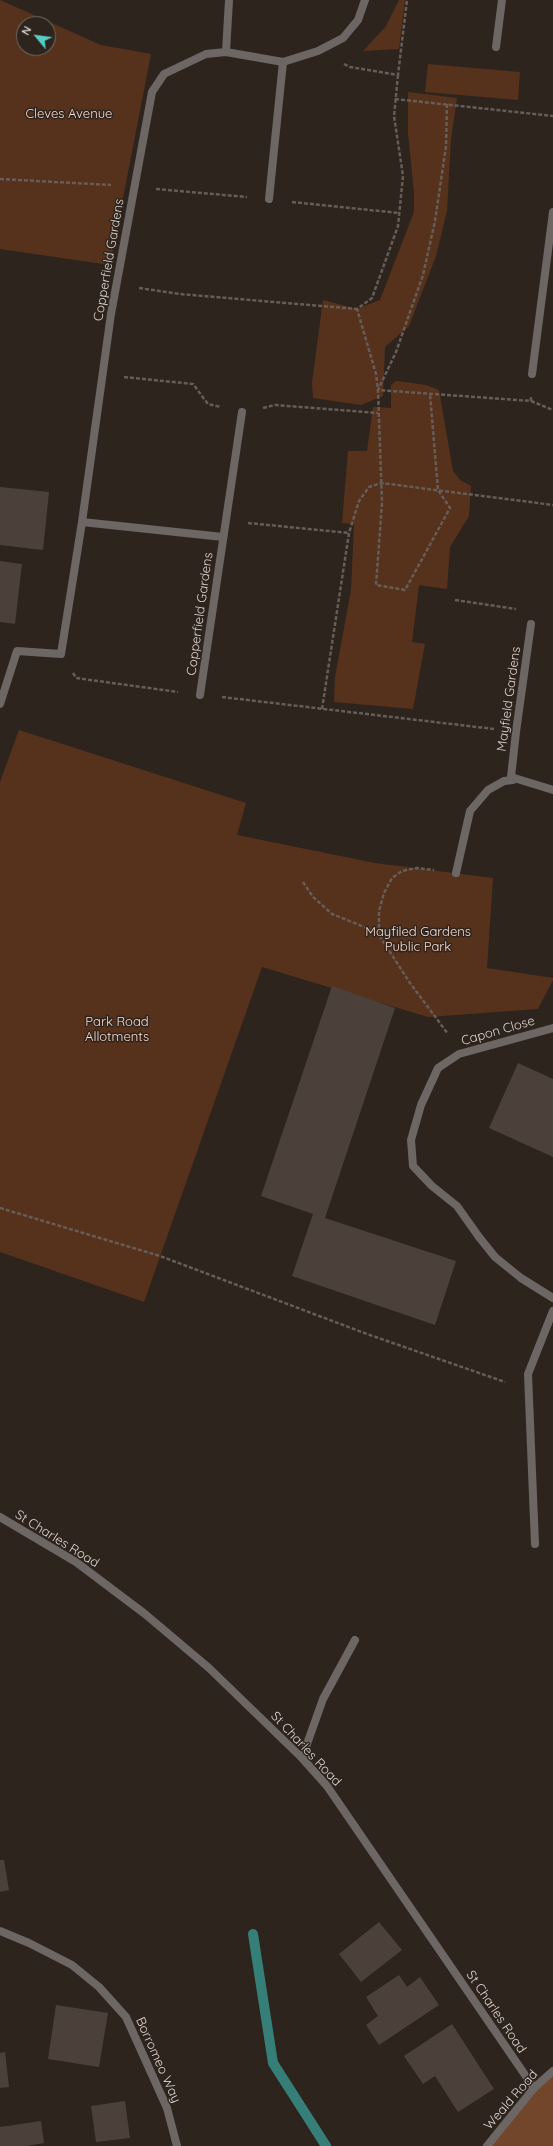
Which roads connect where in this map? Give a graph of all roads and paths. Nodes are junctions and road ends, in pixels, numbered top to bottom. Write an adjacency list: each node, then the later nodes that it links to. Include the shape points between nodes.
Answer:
1 (229, 0): 7 (street)
2 (365, 0): 6 (street, Copperfield Gardens, via 358,20 343,38)
3 (407, 0): 9 (path)
4 (502, 0): 5 (street)
5 (496, 47)
6 (318, 51): 8 (street, Copperfield Gardens); 9 (path, via 350,67)
7 (226, 52): 8 (street, Copperfield Gardens); 14 (street, Copperfield Gardens, via 206,54 164,74 152,92)
8 (282, 62): 15 (street)
9 (398, 75): 10 (path)
10 (395, 99): 11 (path); 19 (path, via 394,116 403,176 398,226 372,298)
11 (447, 104): 12 (path); 22 (path, via 446,146 435,220 423,275 396,352)
12 (553, 116)
13 (0, 179): 14 (path)
14 (135, 187): 18 (street, Copperfield Gardens)
15 (269, 199)
16 (553, 212): 17 (street)
17 (550, 262): 21 (street)
18 (116, 285): 19 (path, via 180,294); 20 (street, Copperfield Gardens)
19 (357, 309): 22 (path, via 376,374)
20 (102, 374): 26 (path, via 193,384 208,404); 32 (street, Copperfield Gardens)
21 (532, 374): 24 (path)
22 (378, 390): 23 (path); 27 (path)
23 (430, 394): 24 (path); 29 (path)
24 (531, 401): 25 (path)
25 (553, 410)
26 (242, 412): 27 (path, via 275,405); 31 (street, Copperfield Gardens)
27 (378, 413): 28 (path)
28 (381, 483): 29 (path); 29 (path, via 376,585 405,590 450,508); 33 (path, via 369,487 359,501)
29 (438, 490): 30 (path)
30 (553, 504)
31 (226, 521): 33 (path); 34 (street, Copperfield Gardens)
32 (82, 522): 34 (street, Copperfield Gardens); 38 (street, Copperfield Gardens)
33 (349, 533): 41 (path)
34 (223, 537): 39 (street, Copperfield Gardens)
35 (455, 600): 36 (path)
36 (518, 609)
37 (531, 624): 42 (street, Mayfield Gardens)
38 (61, 654): 39 (path, via 76,678); 40 (street, via 17,651)
39 (200, 695): 41 (path)
40 (0, 704)
41 (322, 709): 42 (path)
42 (516, 732): 43 (street, Mayfield Gardens)
43 (511, 777): 44 (street); 45 (street, via 513,780 488,790 470,811)
44 (553, 790)
45 (456, 873): 47 (path, via 417,868 402,871 392,878 379,911)
46 (303, 882): 47 (path, via 332,914)
47 (379, 935): 49 (path)
48 (553, 1028): 49 (street, Capon Close)
49 (459, 1054): 51 (street, Capon Close, via 438,1068 421,1105 411,1140 413,1166 457,1206 500,1262)
50 (0, 1208): 53 (path, via 160,1256 367,1334)
51 (553, 1298)
52 (553, 1311): 53 (street, via 528,1374)
53 (528, 1390): 55 (street)
54 (0, 1517): 57 (street, St Charles Road, via 76,1562 145,1614 209,1668)
55 (535, 1544)
56 (355, 1640): 57 (street, via 323,1699)
57 (302, 1758): 60 (street, St Charles Road, via 327,1786)
58 (0, 1931): 61 (street, Borromeo Way, via 72,1965 99,1987 126,2017 167,2108)
59 (553, 2071): 60 (street, Weald Road)
60 (534, 2088): 62 (street, Weald Road)
61 (177, 2146)
62 (487, 2146)

